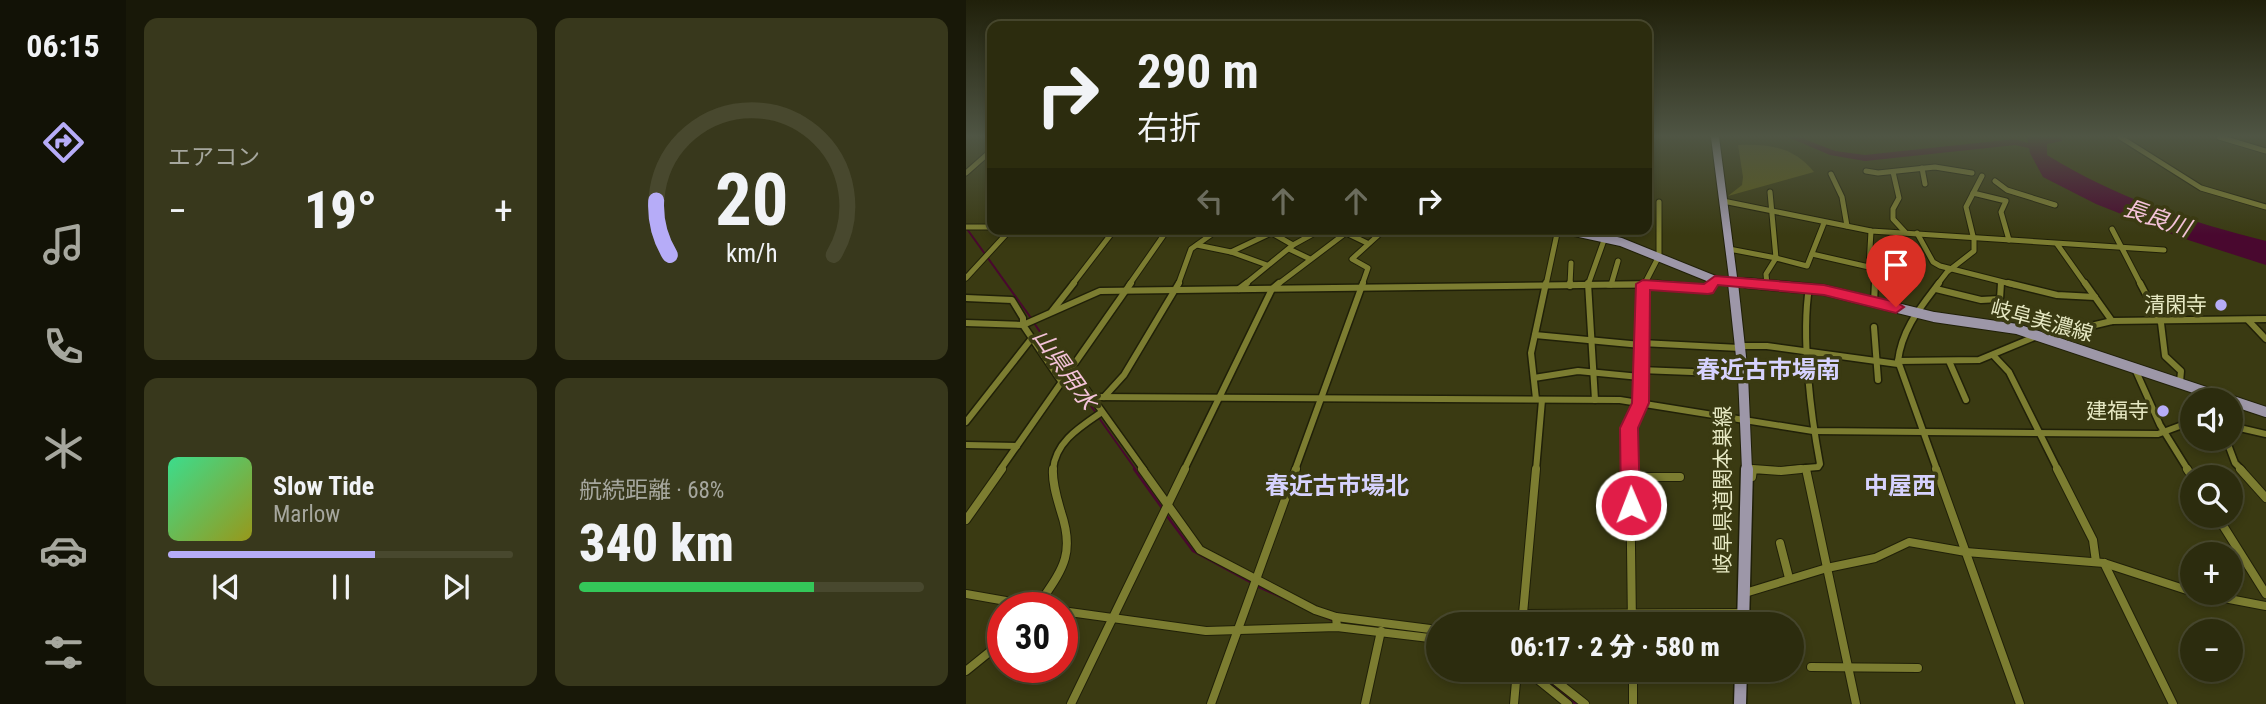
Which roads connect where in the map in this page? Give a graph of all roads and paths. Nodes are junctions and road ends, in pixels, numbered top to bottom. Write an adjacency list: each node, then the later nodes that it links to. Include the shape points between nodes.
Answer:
1 (1719, 170): 16 (main road, 岐阜県道関本巣線)
2 (1909, 170): 7 (street)
3 (1922, 170): 12 (street)
4 (1955, 170): 8 (street)
5 (2173, 170): 20 (street, via 2201,188)
6 (1866, 171): 7 (street)
7 (1893, 172): 28 (street, via 1899,198 1893,219)
8 (1972, 173)
9 (1831, 174): 23 (street, via 1842,197)
10 (1982, 176): 14 (street)
11 (1995, 181): 15 (street)
12 (1926, 184)
13 (1770, 192): 21 (street)
14 (1973, 193): 17 (street); 43 (street, via 1965,210)
15 (2026, 197): 17 (street); 19 (street)
16 (1723, 201): 21 (street); 50 (main road, 岐阜県道関本巣線)
17 (2006, 201): 44 (street, via 2001,212)
18 (1659, 202): 54 (street)
19 (2055, 205)
20 (2266, 207)
21 (1774, 211): 22 (street); 55 (street)
22 (1824, 223): 23 (street); 53 (street)
23 (1847, 226): 27 (street)
24 (967, 227): 25 (street)
25 (987, 227)
26 (2112, 229): 49 (street)
27 (1871, 231): 28 (street); 60 (street)
28 (1905, 232): 29 (street)
29 (1917, 233): 43 (street); 61 (street, via 1933,262)
30 (1006, 235): 62 (street)
31 (1110, 235): 82 (street)
32 (1164, 235): 78 (street)
33 (1211, 235): 47 (street)
34 (1261, 235): 52 (street)
35 (1274, 235): 48 (street)
36 (1312, 235): 48 (street)
37 (1344, 235): 56 (street)
38 (1355, 235): 45 (street)
39 (1377, 235): 45 (street)
40 (1558, 235): 67 (street)
41 (1605, 235): 68 (street)
42 (1611, 235): 54 (main road, 岐阜美濃線)
43 (1975, 237): 44 (street); 61 (street, via 1974,251)
44 (2009, 240): 46 (street)
45 (1367, 243): 72 (street, via 1352,259 1368,268)
46 (2057, 244): 49 (street); 79 (street)
47 (1197, 245): 52 (street); 77 (street, via 1191,249)
48 (1291, 247): 56 (street); 59 (street)
49 (2124, 248): 51 (street); 88 (street)
50 (1729, 249): 55 (street); 64 (main road, 岐阜県道関本巣線)
51 (2164, 250)
52 (1231, 252): 59 (street)
53 (1812, 254): 55 (street, via 1807,266); 60 (street)
54 (1659, 256): 63 (main road, 岐阜美濃線); 66 (street)
55 (1776, 258): 70 (street, via 1766,274)
56 (1310, 260): 75 (street)
57 (1618, 261): 69 (street)
58 (1571, 262): 71 (street)
59 (1267, 265): 74 (street)
60 (1869, 267): 81 (street, via 1876,273)
61 (1951, 270): 65 (street); 76 (street)
62 (966, 278)
63 (1715, 280): 64 (main road, 岐阜美濃線); 66 (street, via 1708,289)
64 (1733, 283): 70 (main road, 岐阜美濃線); 97 (main road, 岐阜県道関本巣線)
65 (2001, 283): 76 (street, via 2000,299 1981,300); 79 (street, via 2057,295)
66 (1643, 284): 69 (street); 96 (street)
67 (1546, 285): 71 (street); 72 (street); 91 (street)
68 (1588, 285): 69 (street); 71 (street); 95 (street)
69 (1611, 285)
70 (1767, 285): 73 (main road, 岐阜美濃線)
71 (1570, 286)
72 (1360, 288): 75 (street); 115 (street)
73 (1809, 288): 81 (main road, 岐阜美濃線); 98 (street)
74 (1239, 289): 75 (street); 77 (street)
75 (1272, 289): 114 (street)
76 (1936, 289): 83 (street)
77 (1176, 290): 78 (street); 113 (street, via 1124,375)
78 (1125, 291): 82 (street, via 1100,291); 105 (street)
79 (2095, 297): 86 (street)
80 (966, 298): 89 (street, via 1010,298)
81 (1874, 302): 83 (main road, 岐阜美濃線)
82 (1051, 312): 89 (street)
83 (1919, 313): 92 (main road, 岐阜美濃線, via 2000,324); 102 (street, via 1913,316 1900,344)
84 (2266, 319): 85 (street)
85 (2248, 320): 88 (street); 94 (street)
86 (2112, 321): 88 (street); 92 (street)
87 (966, 323): 89 (street)
88 (2161, 323): 110 (street, via 2165,356 2181,371)
89 (1025, 324): 93 (street)
90 (1874, 327): 101 (street)
91 (1535, 335): 95 (street); 108 (street, via 1531,353)
92 (2042, 336): 99 (street); 103 (main road, 岐阜美濃線)
93 (1032, 338): 105 (street); 124 (street)
94 (2266, 339)
95 (1589, 342): 96 (street); 104 (street)
96 (1641, 344): 97 (street); 106 (street)
97 (1740, 347): 98 (street); 107 (main road, 岐阜県道関本巣線)
98 (1809, 351): 101 (street); 127 (street)
99 (1993, 355): 100 (street); 130 (street, via 2009,372)
100 (1949, 360): 102 (street); 118 (street)
101 (1877, 361): 102 (street); 109 (street)
102 (1898, 363): 128 (street)
103 (2135, 367): 110 (main road, 岐阜美濃線); 129 (street)
104 (1591, 372): 106 (street); 108 (street); 117 (street)
105 (1066, 374): 112 (street); 133 (street)
106 (1640, 374): 107 (street); 119 (street)
107 (1743, 374): 123 (main road, 岐阜県道関本巣線)
108 (1534, 378): 116 (street)
109 (1878, 380)
110 (2180, 382): 111 (main road, 岐阜美濃線)
111 (2192, 388)
112 (1091, 397): 113 (street); 122 (street)
113 (1104, 397): 114 (street)
114 (1220, 397): 115 (street); 141 (street)
115 (1321, 398): 116 (street); 149 (street)
116 (1539, 399): 117 (street); 158 (street)
117 (1595, 400): 119 (street)
118 (1965, 400)
119 (1640, 403): 123 (street); 137 (street, via 1629,428)
120 (2243, 404): 121 (main road, 岐阜美濃線)
121 (2264, 409)
122 (1101, 413): 141 (street); 151 (street, via 1070,436 1054,455 1051,484 1068,531 1068,551)
123 (1746, 421): 127 (street); 139 (main road, 岐阜県道関本巣線)
124 (966, 422)
125 (2180, 427): 129 (street)
126 (2243, 429): 131 (street)
127 (1813, 431): 128 (street); 136 (street, via 1820,464)
128 (1922, 433): 130 (street); 145 (street)
129 (2165, 433): 130 (street); 135 (street)
130 (2040, 434): 146 (street)
131 (2266, 434)
132 (966, 445): 133 (street)
133 (1017, 446): 142 (street)
134 (2230, 451): 140 (street, via 2235,463)
135 (2185, 465)
136 (1806, 468): 139 (street, via 1753,469); 147 (street)
137 (1630, 477): 138 (street); 159 (street)
138 (1680, 477)
139 (1747, 479): 152 (main road, 岐阜県道関本巣線)
140 (2266, 498)
141 (1168, 505): 149 (street, via 1200,550); 163 (street)
142 (966, 520)
143 (2225, 528): 154 (street)
144 (1780, 543): 148 (street)
145 (1966, 552): 146 (street); 147 (street, via 1909,542 1875,558); 188 (street)
146 (2100, 562): 150 (street); 189 (street)
147 (1827, 568): 148 (street); 171 (street)
148 (1789, 578): 152 (street)
149 (1256, 579): 162 (street); 166 (street)
150 (2180, 588)
151 (1048, 592)
152 (1743, 593): 160 (main road, 岐阜県道関本巣線)
153 (966, 594): 155 (street)
154 (2266, 594)
155 (987, 598)
156 (2243, 602): 157 (street)
157 (2266, 606)
158 (1523, 612)
159 (1632, 612)
160 (1743, 612)
161 (1078, 613): 163 (street)
162 (1336, 617): 164 (street); 165 (street)
163 (1112, 618): 166 (street); 179 (street)
164 (1337, 627): 166 (street); 167 (street)
165 (1426, 628)
166 (1238, 631): 180 (street)
167 (1381, 631): 168 (street); 181 (street)
168 (1426, 637)
169 (987, 654): 173 (street)
170 (1811, 667): 171 (street)
171 (1848, 668): 172 (street); 187 (street)
172 (1918, 668)
173 (966, 671)
174 (1516, 682): 182 (street)
175 (1541, 682): 183 (street)
176 (1557, 682): 184 (street)
177 (1633, 682): 185 (street)
178 (1741, 682): 186 (main road)
179 (1071, 704)
180 (1211, 704)
181 (1365, 704)
182 (1514, 704)
183 (1568, 704)
184 (1585, 704)
185 (1633, 704)
186 (1740, 704)
187 (1856, 704)
188 (2020, 704)
189 (2173, 704)

